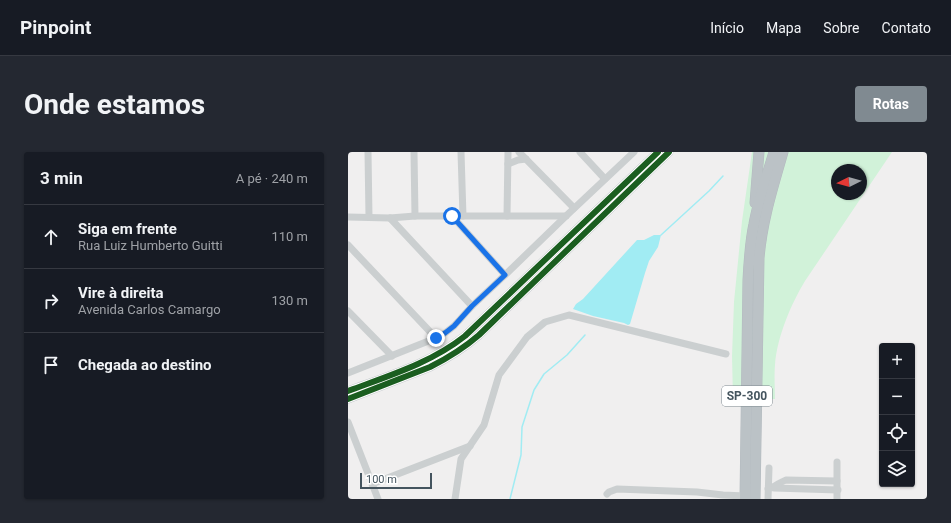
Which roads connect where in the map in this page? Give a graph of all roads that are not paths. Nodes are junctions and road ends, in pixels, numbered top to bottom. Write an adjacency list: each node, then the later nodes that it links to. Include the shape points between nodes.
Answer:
1 (368, 152): 23 (street)
2 (414, 152): 17 (street)
3 (461, 152): 19 (street)
4 (508, 152): 14 (street)
5 (519, 152): 13 (street)
6 (580, 152): 15 (street)
7 (634, 152): 15 (street)
8 (658, 152): 34 (main road, via 465,336 427,360)
9 (670, 152): 35 (main road, via 461,349 430,367)
10 (759, 152): 25 (highway)
11 (774, 152): 25 (highway, SP-300)
12 (783, 152): 48 (highway, SP-300, via 766,214 759,258)
13 (526, 159): 14 (street); 16 (street)
14 (508, 164): 20 (street)
15 (605, 179): 16 (street)
16 (574, 208): 21 (street)
17 (415, 216): 18 (street); 24 (street)
18 (452, 216): 19 (street); 27 (street)
19 (462, 216): 20 (street)
20 (507, 216): 21 (street)
21 (566, 216): 27 (street)
22 (348, 217): 23 (street)
23 (369, 217): 24 (street)
24 (390, 218): 28 (street)
25 (753, 224): 45 (highway, SP-300, via 749,267)
26 (348, 245): 30 (street)
27 (505, 275): 28 (street)
28 (472, 306): 30 (street, via 454,326)
29 (348, 311): 32 (street)
30 (436, 338): 32 (street)
31 (726, 354): 37 (street, via 569,315 545,322 526,337 499,375 484,425)
32 (392, 356): 33 (street)
33 (348, 372)
34 (348, 391)
35 (348, 399)
36 (348, 422): 41 (street)
37 (470, 446): 41 (street); 47 (street, via 461,459)
38 (837, 462): 40 (street)
39 (769, 468): 42 (street)
40 (837, 481): 42 (street, via 786,480); 43 (street)
41 (372, 484): 46 (street)
42 (771, 488): 43 (street); 49 (street)
43 (838, 490): 50 (street)
44 (607, 494): 45 (street, via 617,489)
45 (745, 497)
46 (378, 499)
47 (455, 499)
48 (755, 499)
49 (768, 499)
50 (837, 499)

